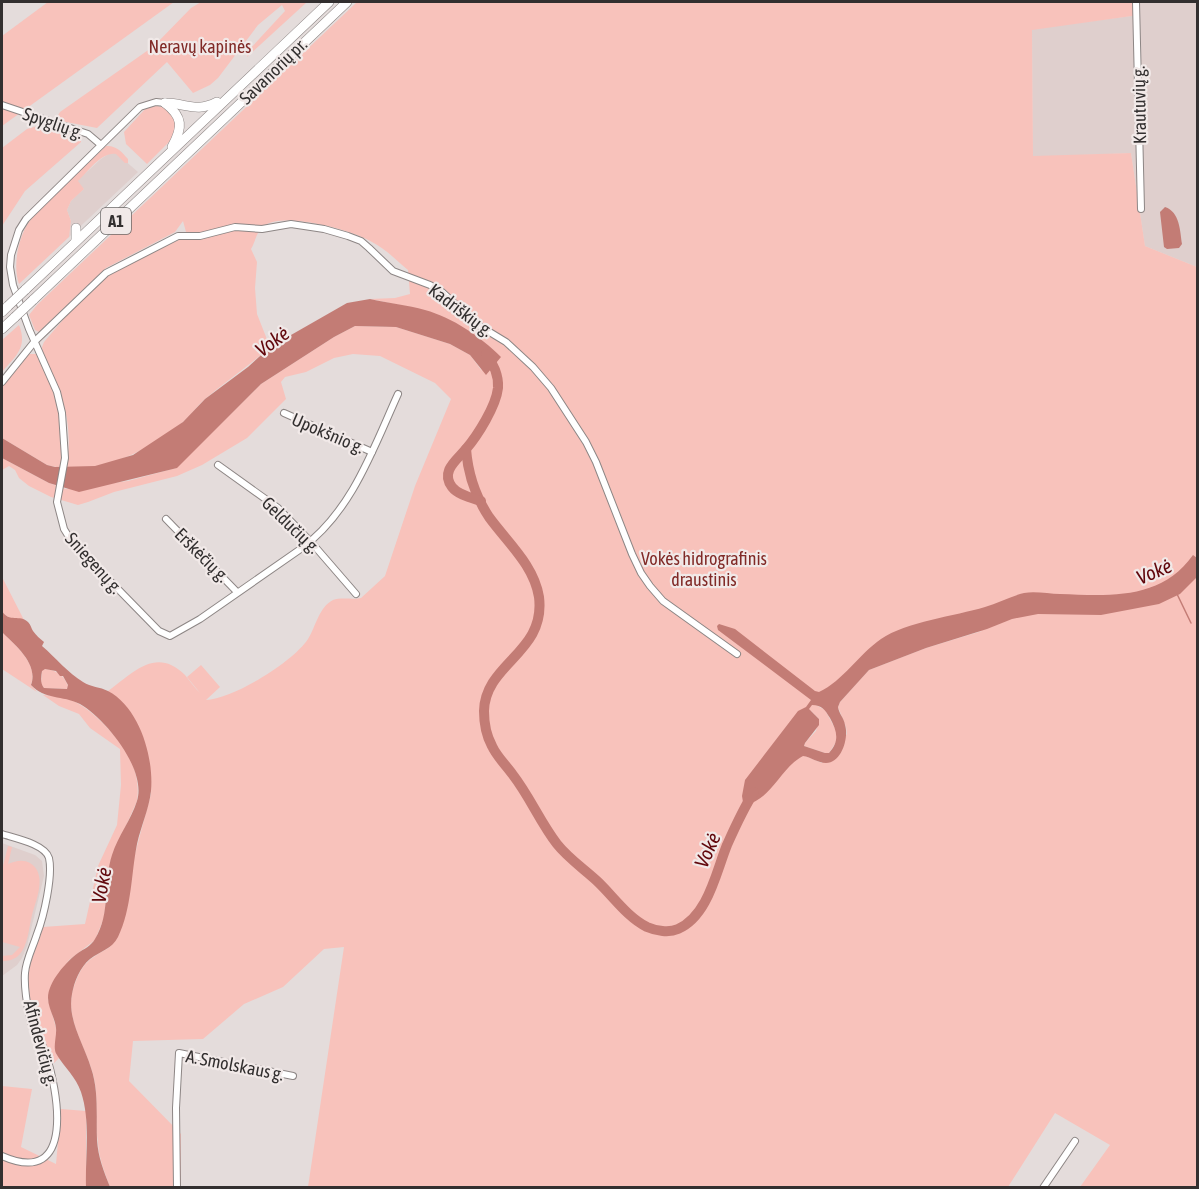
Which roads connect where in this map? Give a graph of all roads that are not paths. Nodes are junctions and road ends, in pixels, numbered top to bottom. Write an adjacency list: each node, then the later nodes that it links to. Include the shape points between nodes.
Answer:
1 (328, 2): 4 (highway, A1)
2 (347, 2): 13 (highway, Savanorių pr. / A1, bridge)
3 (1136, 2): 9 (street, Krautuvių g.)
4 (227, 97): 5 (highway, via 198,109); 8 (highway, A1)
5 (165, 103): 7 (street, Sniegenų g., via 140,107); 8 (highway, via 177,114 180,131)
6 (2, 105): 7 (street, Spyglių g., via 88,134)
7 (101, 145): 14 (street, Sniegenų g., via 31,213 14,243 11,277)
8 (164, 158): 11 (highway, A1)
9 (1141, 209)
10 (76, 228): 11 (highway)
11 (76, 241): 12 (highway, A1, bridge)
12 (5, 309)
13 (2, 329)
14 (35, 341): 15 (street, Kadriškių g.); 22 (street, Sniegenų g., via 62,413 65,458 57,496 60,518 72,542 166,635 175,634); 24 (street, Kadriškių g., via 106,273 178,236 200,236 235,226 262,229 291,224 361,242 393,271 442,292 533,367 551,388 591,452 641,573 663,601)
15 (2, 382)
16 (398, 394): 18 (street, Sniegenų g.)
17 (284, 413): 18 (street, Upokšnio g.)
18 (372, 452): 21 (street, Sniegenų g., via 348,499)
19 (218, 465): 21 (street, Geldučių g., via 278,508)
20 (166, 519): 22 (street, Erškėčių g.)
21 (311, 542): 22 (street, Sniegenų g.); 23 (street, Geldučių g.)
22 (237, 592)
23 (356, 594)
24 (737, 654)
25 (2, 834): 28 (street, Afindevičių g., via 33,844 49,858 40,927 25,978 29,1016 45,1050 57,1113 56,1145 46,1164 23,1167)
26 (293, 1076): 29 (street, A. Smolskaus g., via 179,1053)
27 (1075, 1142): 30 (street)
28 (2, 1156)
29 (177, 1188)
30 (1044, 1188)

